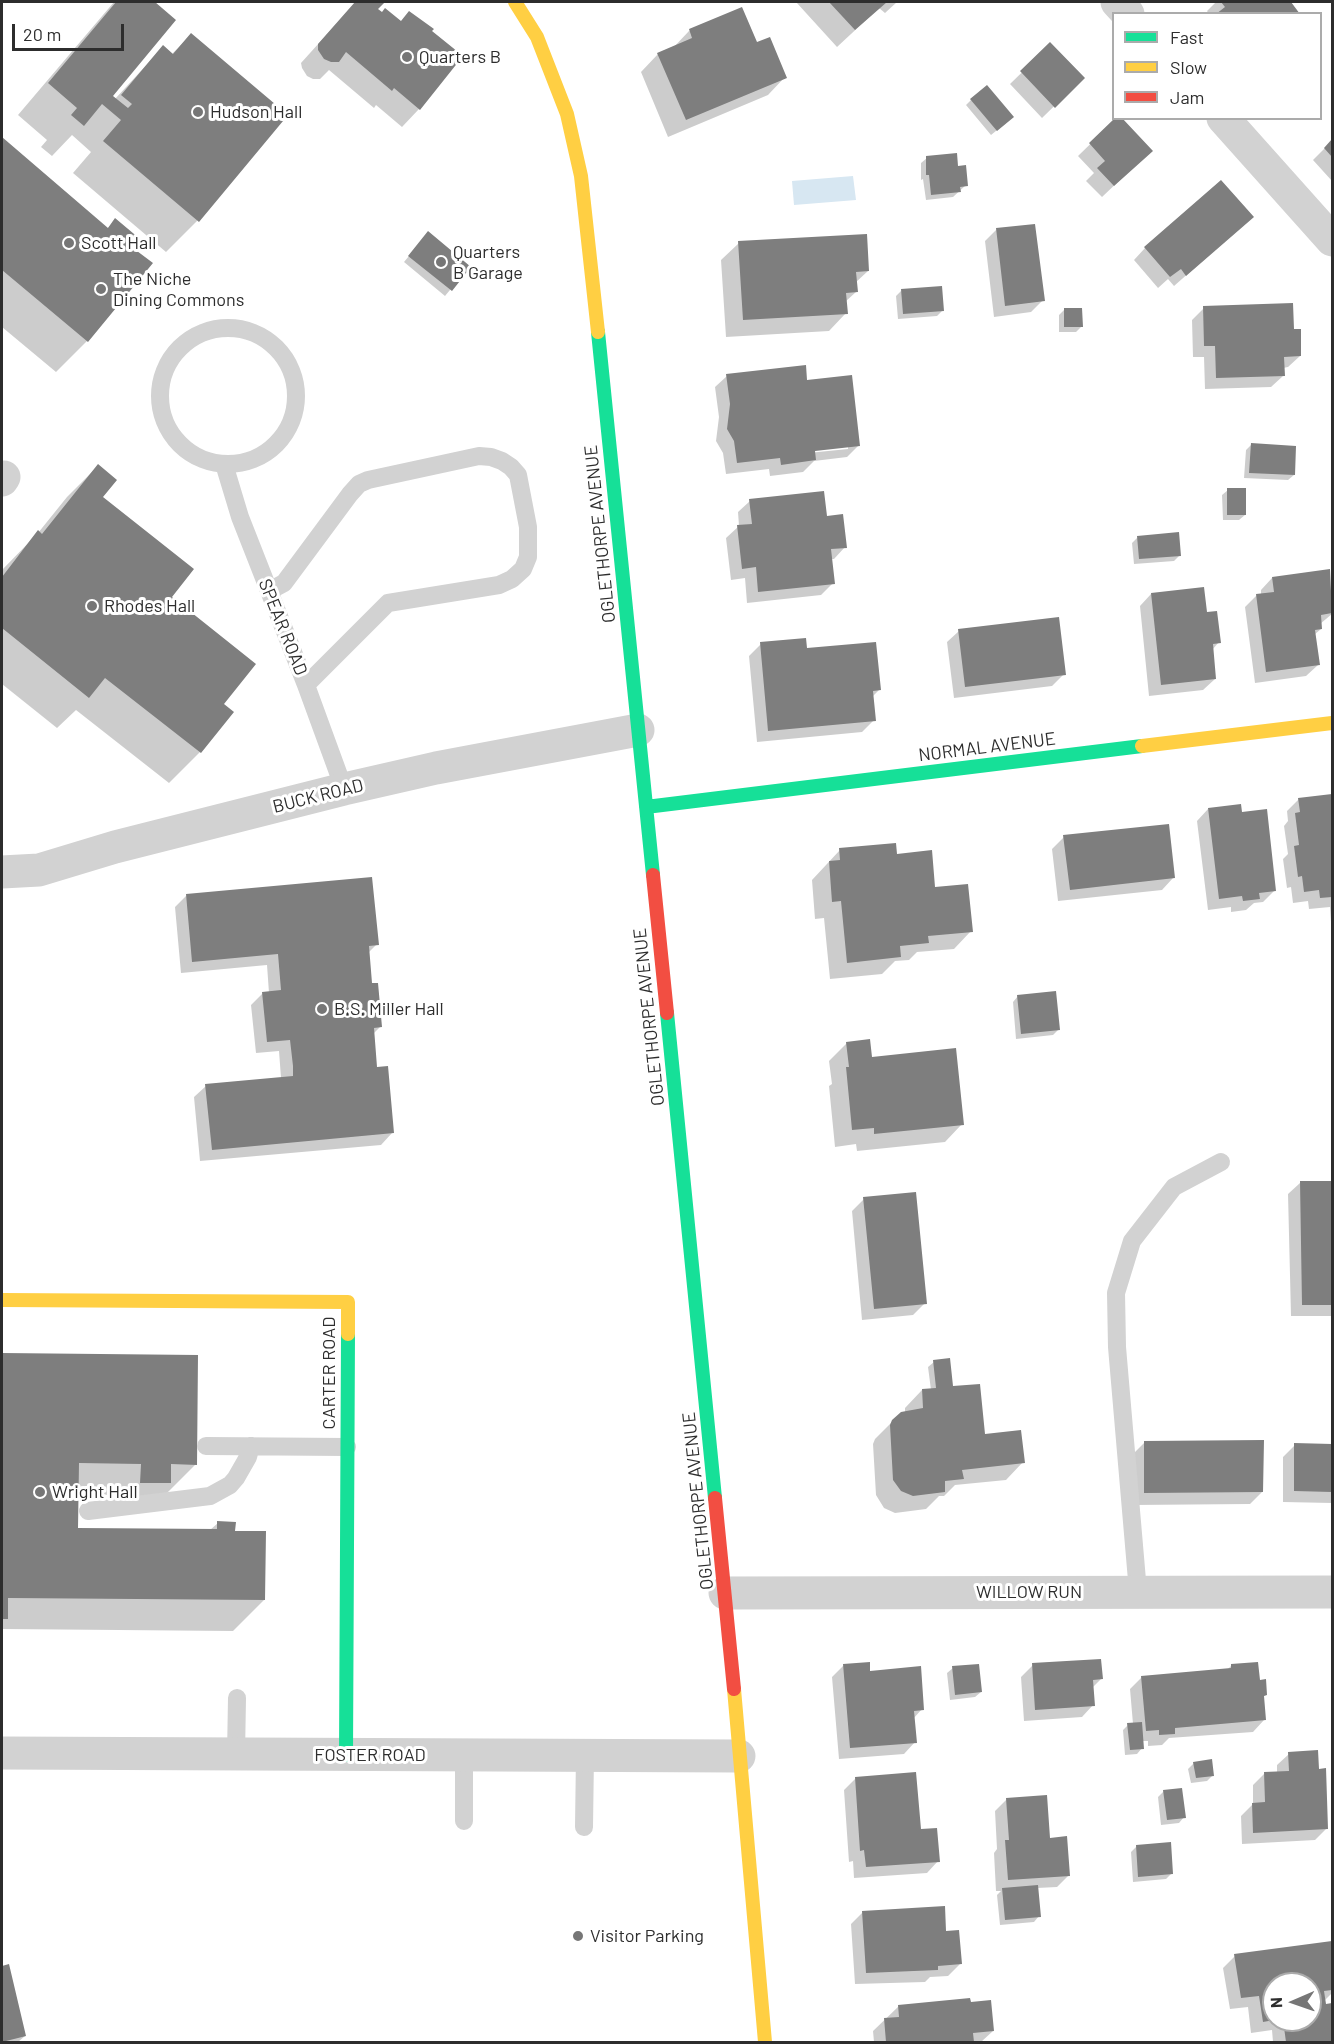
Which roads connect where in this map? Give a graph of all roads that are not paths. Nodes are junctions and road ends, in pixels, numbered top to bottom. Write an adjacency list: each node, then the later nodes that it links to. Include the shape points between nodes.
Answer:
1 (515, 2): 8 (main road, OGLETHORPE AVENUE, via 537,37 567,114 581,176)
2 (1225, 120): 3 (street)
3 (1332, 240)
4 (224, 464): 4 (lane, via 246,462 266,453 282,438 292,418 296,396 293,374 283,355 267,339 247,330 225,327 188,340 174,353 160,389 161,411 184,448 202,459); 5 (lane, SPEAR ROAD)
5 (269, 591): 6 (lane, SPEAR ROAD); 6 (lane, via 284,583 359,484 479,456 502,461 518,476 528,527 528,557 523,569 499,585 388,603)
6 (306, 685): 9 (lane, SPEAR ROAD)
7 (1332, 723): 10 (main road, NORMAL AVENUE)
8 (638, 730): 9 (street, BUCK ROAD); 10 (main road, OGLETHORPE AVENUE)
9 (344, 789): 11 (street, BUCK ROAD, via 39,870)
10 (646, 807): 20 (main road, OGLETHORPE AVENUE)
11 (2, 872)
12 (1221, 1162): 18 (lane, via 1174,1187 1132,1241 1116,1293)
13 (2, 1300): 16 (main road, CARTER ROAD, via 348,1302)
14 (206, 1446): 15 (lane)
15 (251, 1446): 16 (lane); 17 (lane, via 236,1478 210,1496)
16 (347, 1447): 24 (main road, CARTER ROAD)
17 (88, 1510)
18 (1138, 1592): 19 (street, WILLOW RUN); 20 (street, WILLOW RUN)
19 (1332, 1592)
20 (725, 1593): 27 (main road, OGLETHORPE AVENUE)
21 (237, 1698): 23 (lane)
22 (2, 1753): 23 (street, FOSTER ROAD)
23 (236, 1755): 24 (street, FOSTER ROAD)
24 (346, 1755): 25 (street, FOSTER ROAD)
25 (464, 1755): 26 (street, FOSTER ROAD); 28 (lane)
26 (585, 1755): 27 (street, FOSTER ROAD); 29 (lane)
27 (739, 1756): 30 (main road, OGLETHORPE AVENUE)
28 (464, 1821)
29 (584, 1827)
30 (765, 2043)

